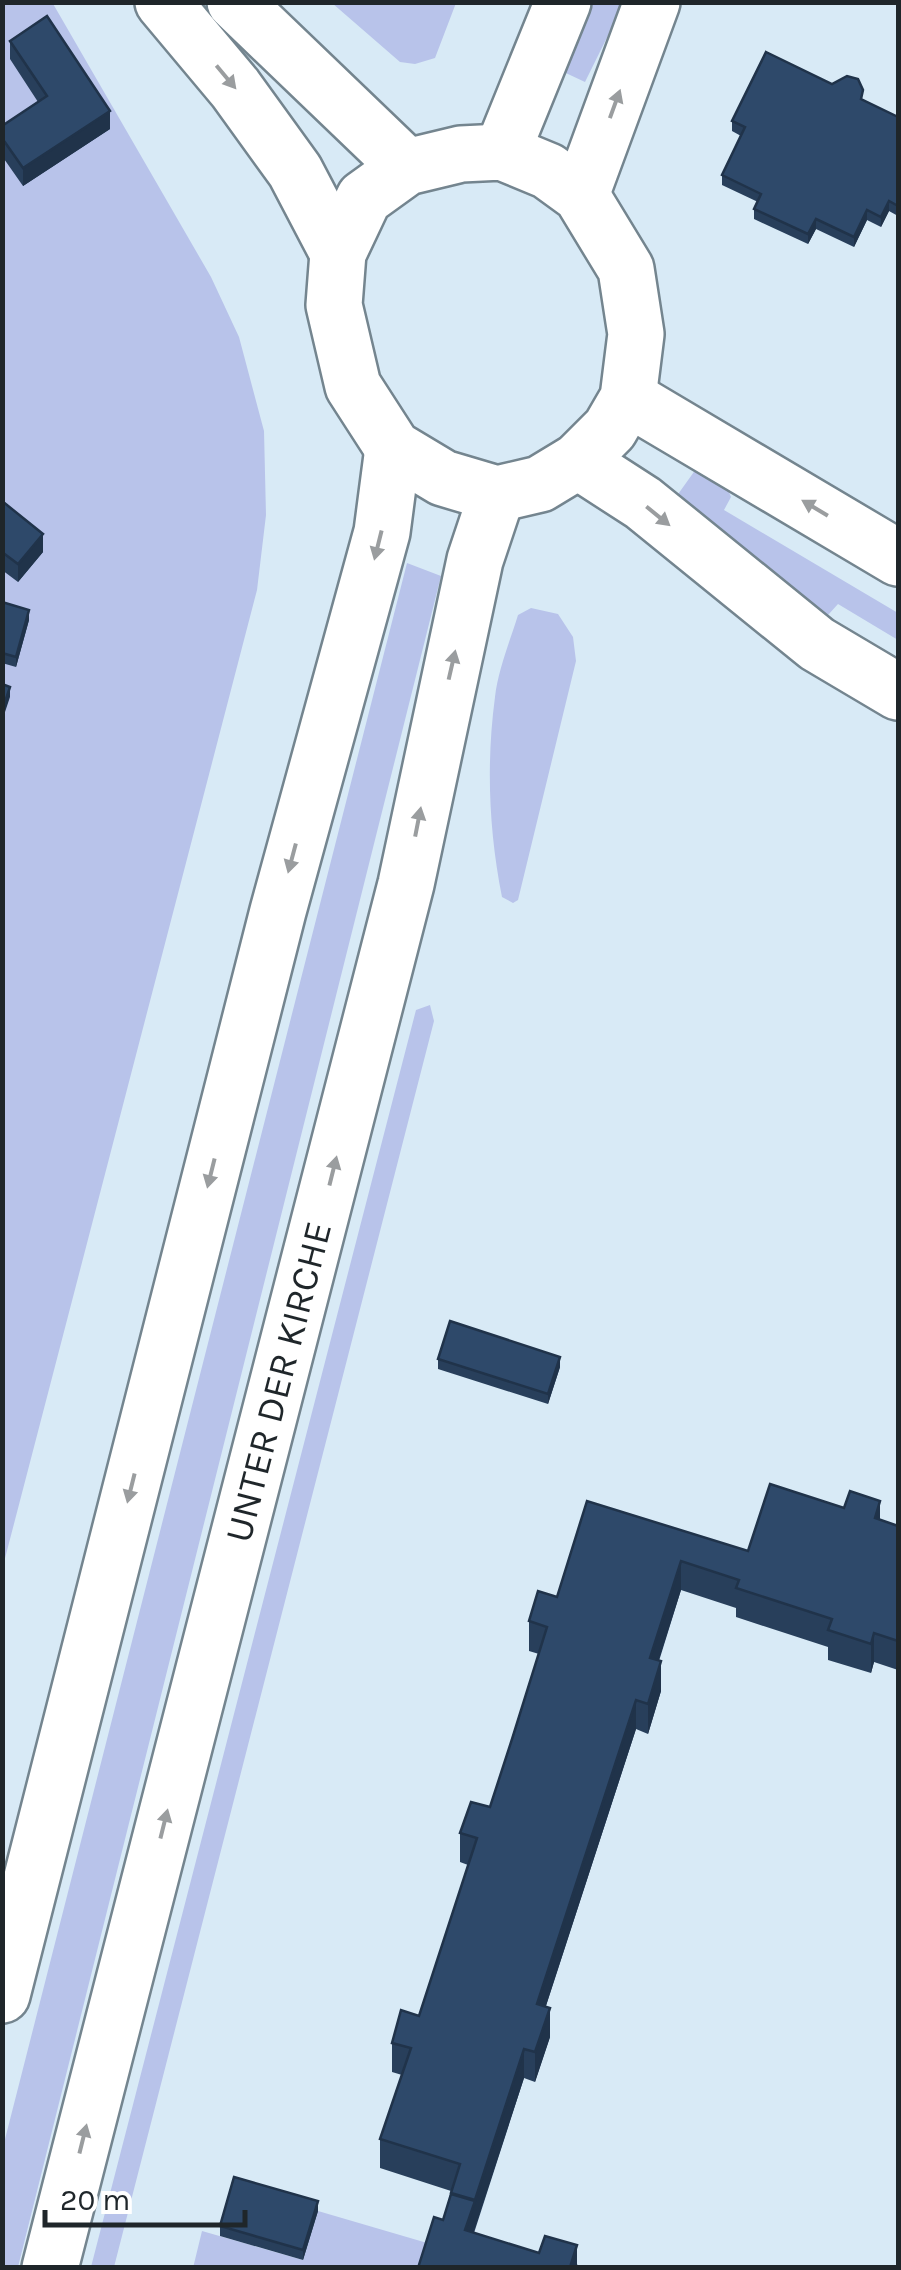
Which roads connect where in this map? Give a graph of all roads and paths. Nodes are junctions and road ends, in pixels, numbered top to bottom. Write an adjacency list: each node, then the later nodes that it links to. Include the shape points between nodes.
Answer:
1 (164, 2): 8 (main road, one-way to 8, via 295,171)
2 (234, 2): 6 (main road)
3 (563, 2): 5 (main road)
4 (652, 2): 7 (main road, one-way to 4)
5 (502, 152): 6 (main road); 7 (main road, via 548,171)
6 (407, 166): 8 (main road, via 364,198)
7 (581, 196): 9 (main road, via 626,269 636,334)
8 (338, 253): 10 (main road, via 334,305 354,386)
9 (628, 398): 11 (main road, via 610,430); 13 (main road, one-way to 9)
10 (393, 448): 12 (main road, via 443,478); 15 (main road, one-way to 15, via 382,532 278,910)
11 (578, 461): 12 (main road, via 540,484); 14 (main road, one-way to 14, via 642,503 817,644)
12 (497, 494): 16 (main road, UNTER DER KIRCHE, one-way to 12, via 402,903 476,560)
13 (898, 558)
14 (898, 692)
15 (2, 1995)
16 (50, 2268)

